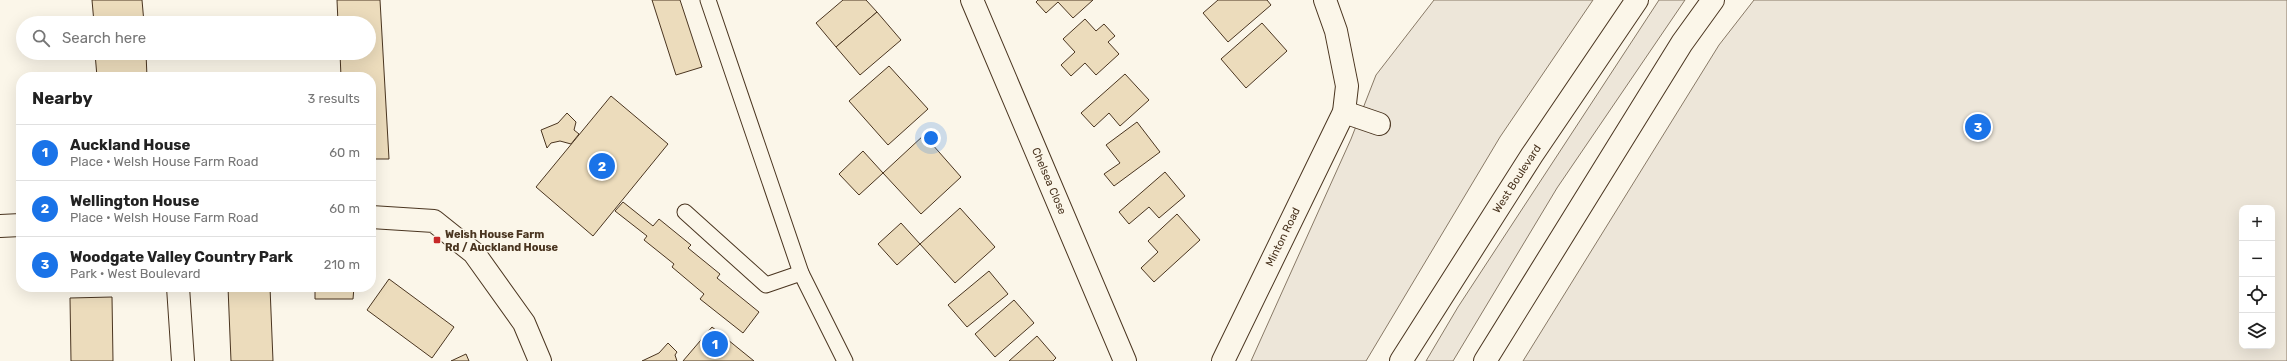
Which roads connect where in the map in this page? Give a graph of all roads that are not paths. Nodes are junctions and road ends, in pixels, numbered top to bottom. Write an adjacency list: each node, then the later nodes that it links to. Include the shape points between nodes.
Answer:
1 (708, 0): 12 (lane)
2 (972, 0): 17 (street, Chelsea Close)
3 (1325, 0): 6 (street, Minton Road, via 1336,31 1347,86)
4 (1637, 0): 19 (street, West Boulevard, via 1532,155)
5 (1713, 0): 20 (street, via 1682,43)
6 (1344, 112): 7 (street); 18 (street, Minton Road)
7 (1379, 124)
8 (685, 212): 12 (lane, via 766,285)
9 (376, 217): 15 (street, via 434,222 474,253 524,323)
10 (16, 225): 11 (street)
11 (0, 226)
12 (801, 272): 16 (lane)
13 (178, 292): 14 (street)
14 (183, 361)
15 (540, 361)
16 (845, 361)
17 (1125, 361)
18 (1223, 361)
19 (1401, 361)
20 (1485, 361)

